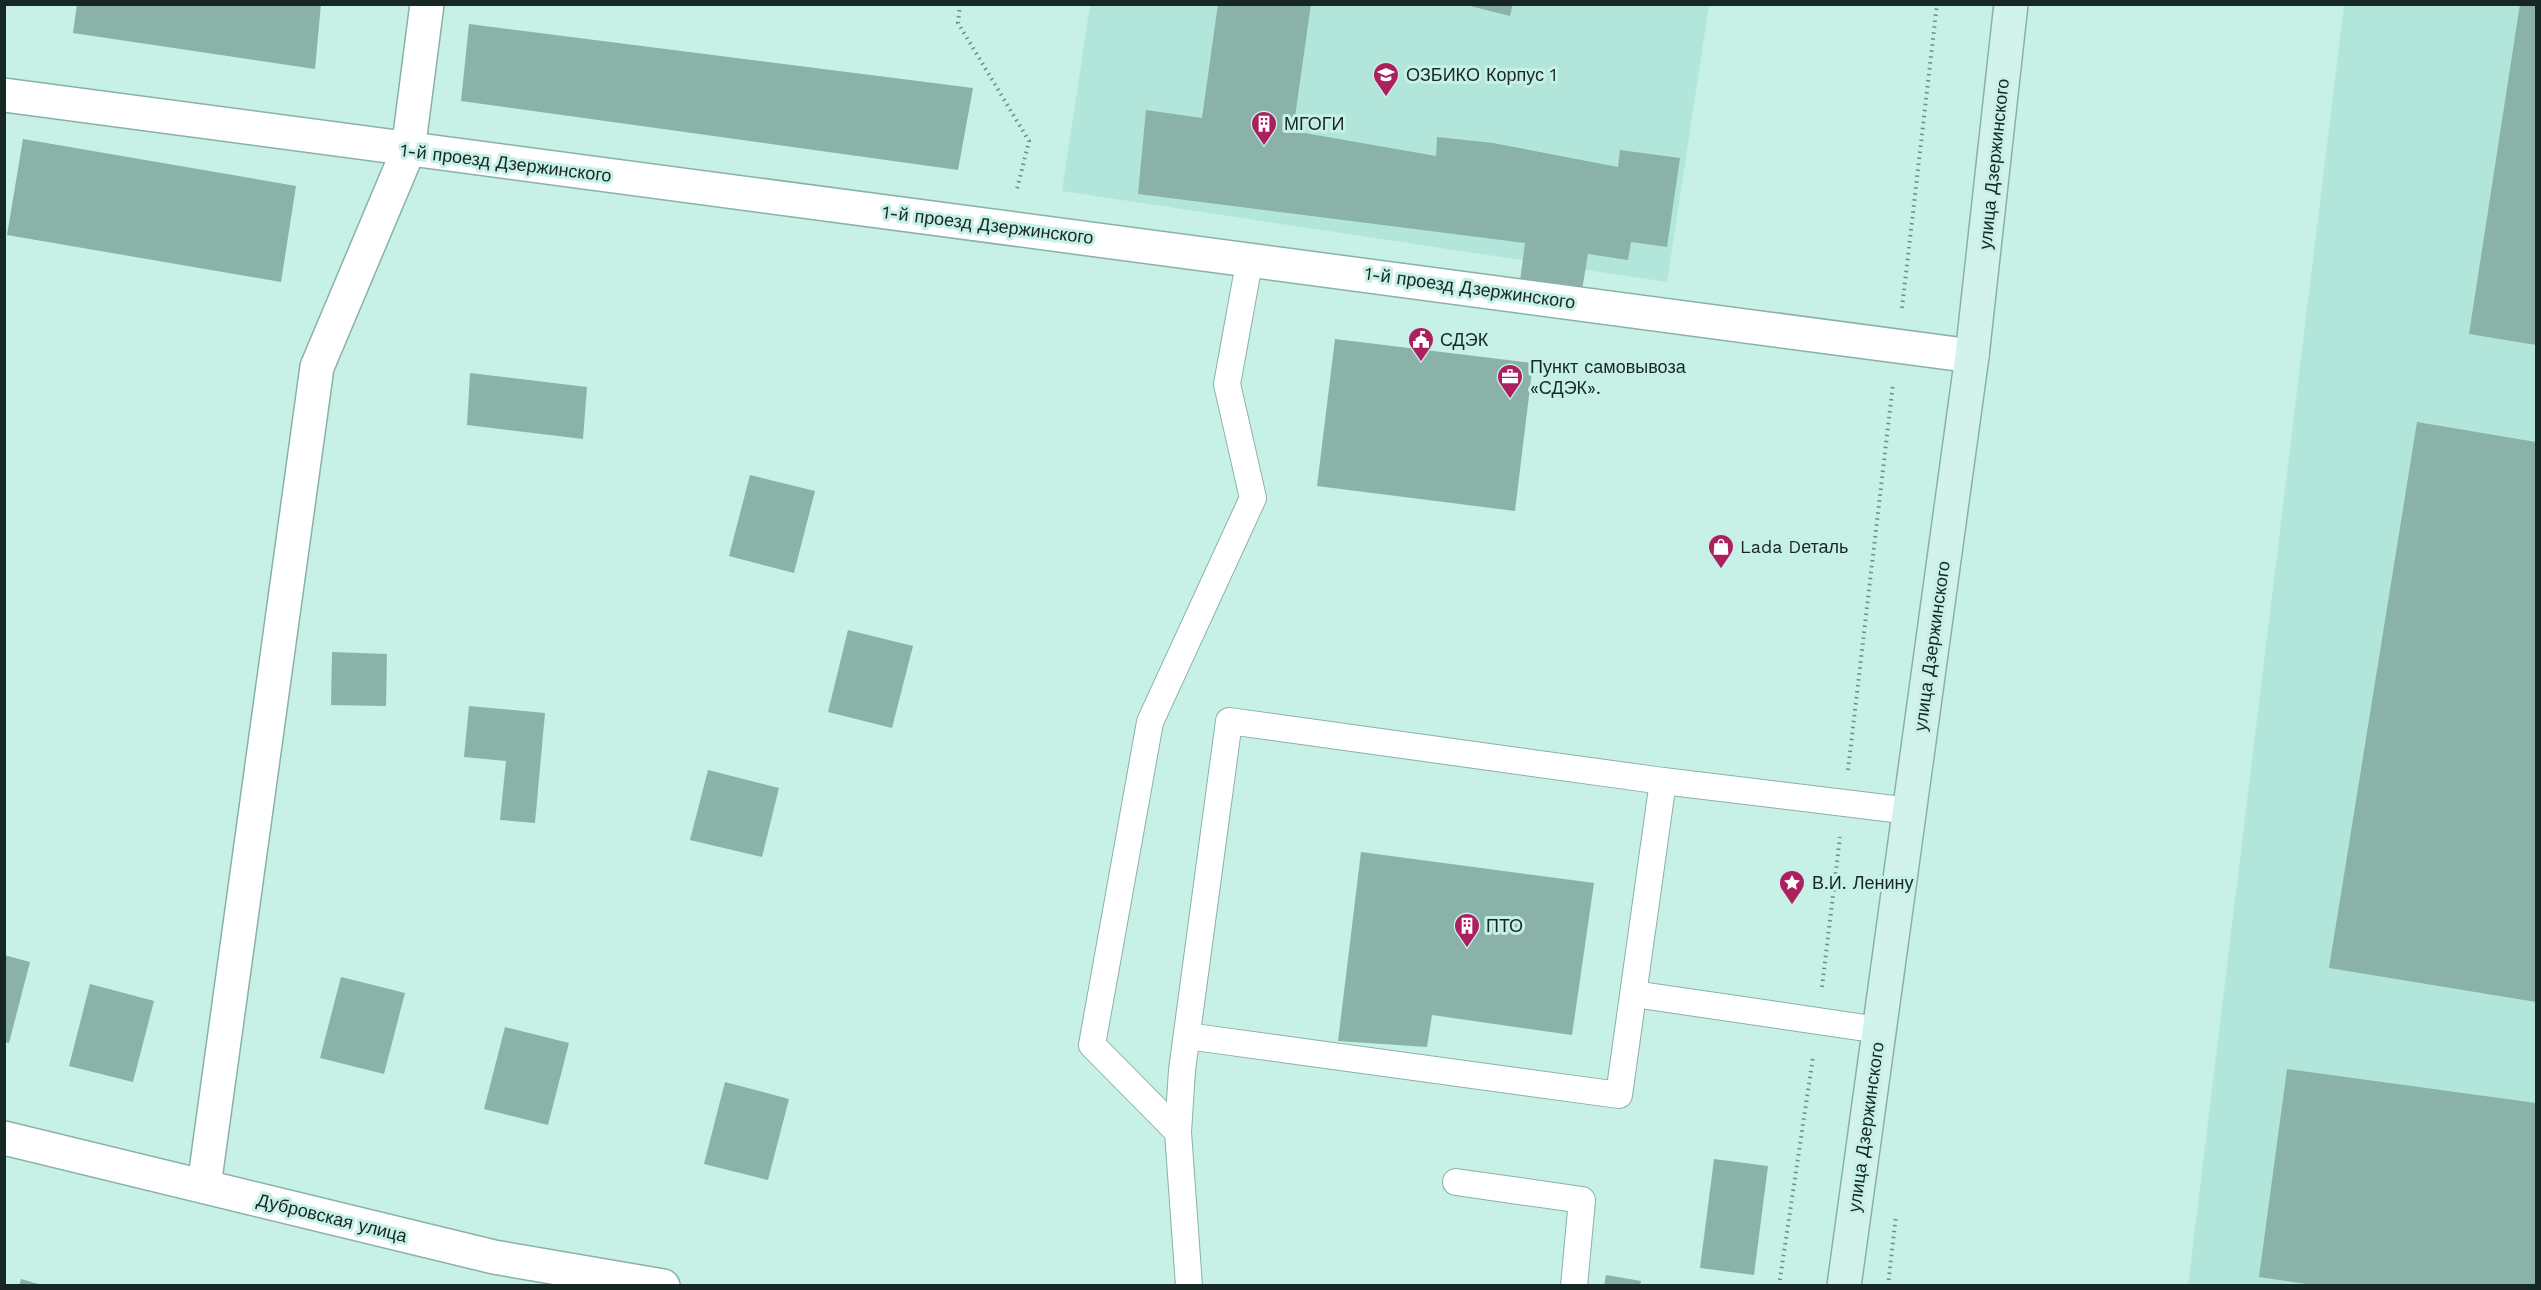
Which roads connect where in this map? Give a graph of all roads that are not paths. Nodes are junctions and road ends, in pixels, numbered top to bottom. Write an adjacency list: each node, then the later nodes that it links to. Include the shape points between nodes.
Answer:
1 (427, 4): 4 (street)
2 (2011, 4): 6 (main road, улица Дзержинского)
3 (4, 95): 4 (street, 1-й проезд Дзержинского)
4 (408, 151): 5 (street, 1-й проезд Дзержинского); 15 (street, via 317,367)
5 (1250, 258): 6 (street, 1-й проезд Дзержинского); 12 (lane, via 1227,384 1253,498 1150,722 1092,1045)
6 (1972, 356): 8 (main road, улица Дзержинского)
7 (1663, 781): 8 (lane); 9 (lane); 11 (lane, via 1229,721)
8 (1910, 811): 10 (main road, улица Дзержинского)
9 (1634, 994): 10 (lane); 11 (lane, via 1619,1095)
10 (1879, 1030): 19 (main road, улица Дзержинского)
11 (1187, 1036): 12 (lane)
12 (1178, 1132): 17 (lane)
13 (4, 1138): 15 (street, Дубровская улица)
14 (1456, 1182): 18 (lane, via 1582,1200)
15 (204, 1186): 16 (street, Дубровская улица, via 494,1257)
16 (663, 1286)
17 (1189, 1286)
18 (1574, 1286)
19 (1844, 1286)

